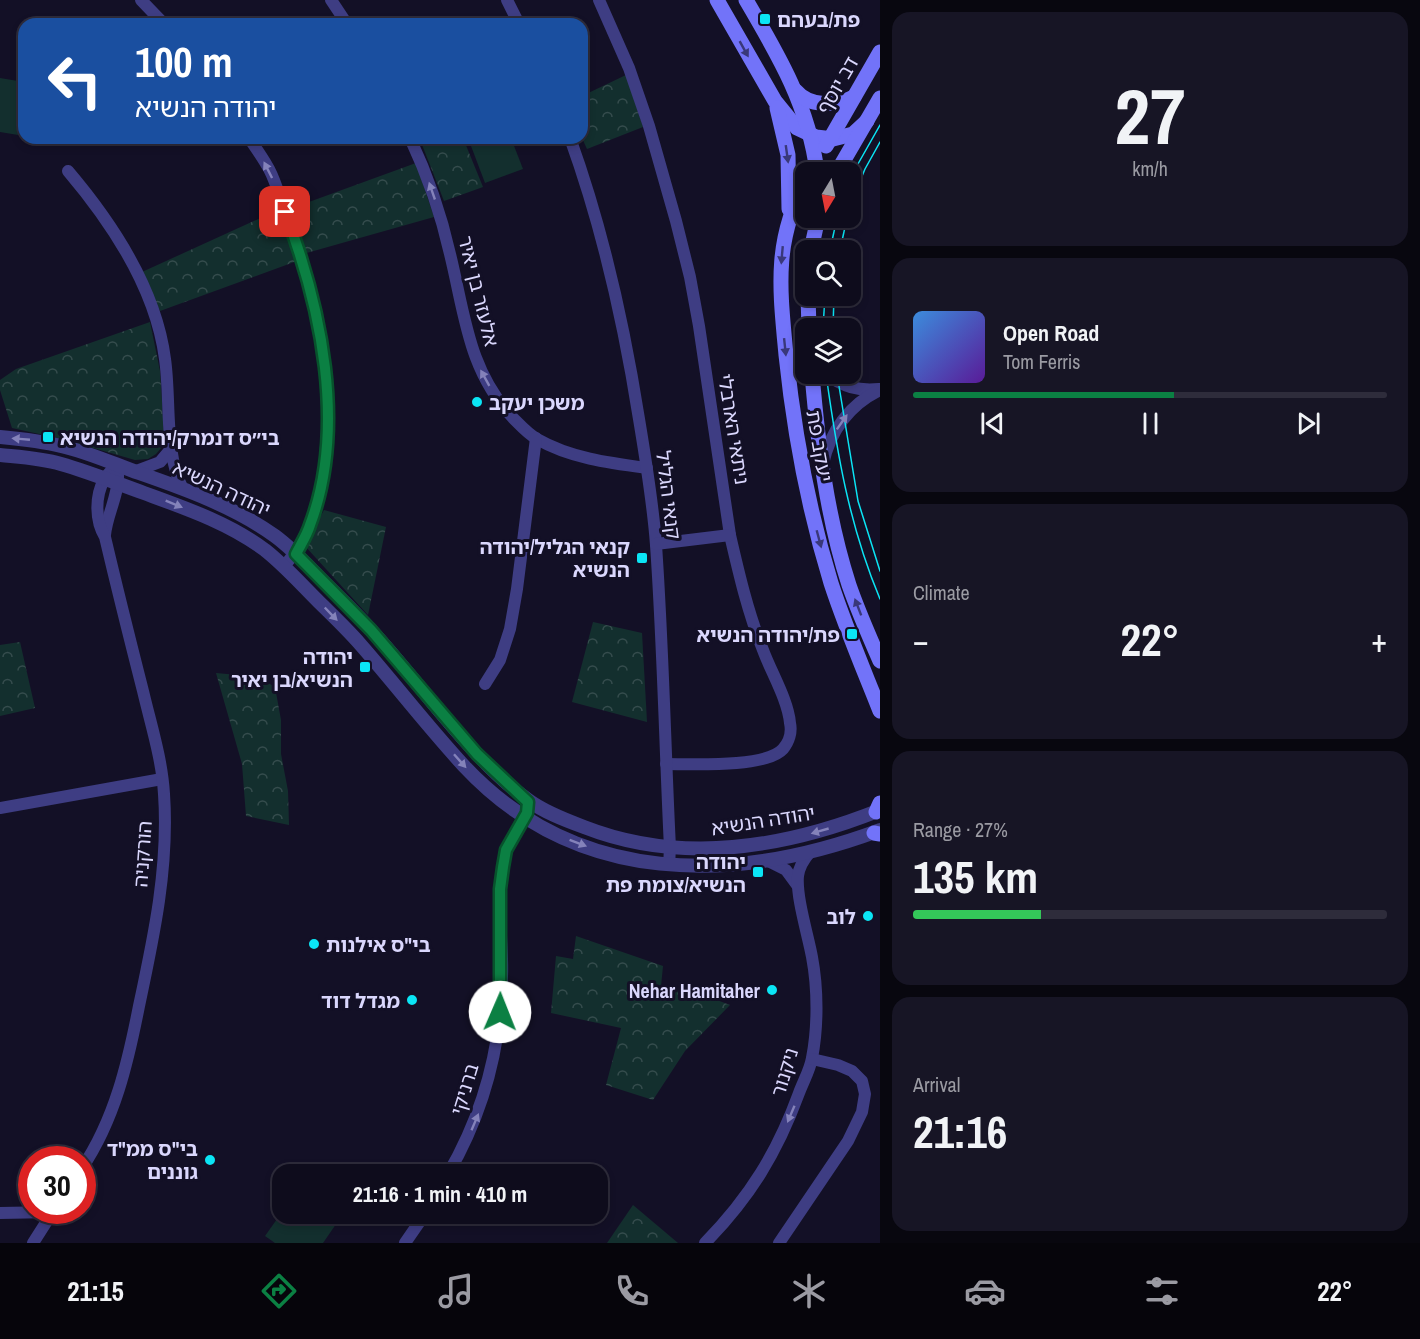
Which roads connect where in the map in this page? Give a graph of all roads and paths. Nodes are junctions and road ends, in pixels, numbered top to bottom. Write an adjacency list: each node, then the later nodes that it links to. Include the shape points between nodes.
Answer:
1 (141, 0): 7 (street)
2 (331, 0): 8 (street)
3 (507, 0): 9 (street)
4 (599, 0): 41 (street, ניתאי הארבלי, via 649,126 682,243 699,326)
5 (717, 0): 12 (main road, one-way to 12)
6 (746, 0): 11 (main road)
7 (159, 18)
8 (342, 18)
9 (516, 18)
10 (880, 52): 13 (main road, דב יוסף)
11 (795, 89): 13 (main road, via 802,97 822,103); 16 (main road)
12 (773, 97): 16 (main road, via 792,123); 26 (main road, one-way to 26, via 788,155)
13 (854, 97): 17 (main road, דב יוסף)
14 (880, 98): 15 (main road)
15 (867, 121): 17 (main road, via 851,135); 23 (main road)
16 (811, 136): 17 (main road); 21 (main road)
17 (831, 139): 22 (main road)
18 (253, 144): 44 (street, one-way to 18, via 318,501 326,456 327,404 321,341 297,242 269,171)
19 (413, 144): 31 (street, אלעזר בן יאיר, one-way to 19, via 505,408 474,357 433,190)
20 (572, 144): 35 (street, קנאי הגליל, via 620,317)
21 (814, 162)
22 (819, 162)
23 (843, 162)
24 (68, 171): 32 (street, via 128,254 154,312 165,357)
25 (795, 205): 26 (main road, יעקב פת)
26 (788, 220): 48 (main road, יעקב פת, one-way to 48, via 780,289 801,467 832,584)
27 (813, 384): 36 (main road, יעקב פת)
28 (843, 384): 29 (street, via 864,390)
29 (880, 389): 36 (street, one-way to 29, via 830,441 843,419 859,402)
30 (0, 437): 34 (street, יהודה הנשיא, one-way to 30, via 64,447)
31 (536, 438): 35 (street, אלעזר בן יאיר, via 588,458); 47 (street, via 510,629 500,660)
32 (171, 449): 37 (street, via 156,464); 40 (street)
33 (0, 454): 38 (street, יהודה הנשיא, via 59,463)
34 (117, 465): 37 (street, יהודה הנשיא); 38 (street); 39 (street, הורקניה)
35 (647, 468): 43 (street, קנאי הגליל)
36 (822, 468): 46 (main road, יעקב פת, one-way to 36, via 850,585)
37 (136, 471): 40 (street, יהודה הנשיא)
38 (104, 479): 39 (street, יהודה הנשיא); 42 (street, הורקניה, via 97,511)
39 (118, 484): 42 (street, הורקניה); 45 (street, יהודה הנשיא, one-way to 45, via 195,512 242,535)
40 (183, 489): 44 (street, יהודה הנשיא, via 250,520)
41 (730, 535): 43 (street); 49 (street, ניתאי הארבלי, via 762,648 787,709 789,739 781,751 766,758 740,763)
42 (105, 537): 50 (street, הורקניה)
43 (656, 544): 49 (street, קנאי הגליל)
44 (296, 554): 45 (street); 51 (street, יהודה הנשיא, via 371,630 477,754)
45 (284, 566): 54 (street, יהודה הנשיא, one-way to 54, via 358,642 464,766)
46 (880, 662)
47 (485, 684)
48 (880, 711)
49 (666, 764): 56 (street, קנאי הגליל)
50 (162, 779): 52 (street); 62 (street, הורקניה, via 166,849 149,963 132,1041 112,1110)
51 (528, 800): 54 (street, ברניקי); 56 (street, יהודה הנשיא, via 598,832)
52 (0, 808)
53 (879, 809): 56 (street, יהודה הנשיא, one-way to 56, via 825,830 761,844)
54 (525, 819): 59 (street, יהודה הנשיא, one-way to 59, via 607,853); 63 (street, ברניקי, one-way to 54, via 482,1106 495,1051 500,1012 500,889 506,850)
55 (878, 832): 57 (street, יהודה הנשיא)
56 (670, 848): 59 (street, קנאי הגליל)
57 (810, 852): 58 (street, יהודה הנשיא); 60 (street, ניקנור, via 799,870)
58 (768, 861): 59 (street, יהודה הנשיא, via 709,867); 60 (street, via 786,870)
59 (669, 865)
60 (798, 886): 61 (street, ניקנור, via 814,970)
61 (812, 1059): 70 (street, ניקנור, one-way to 70, via 771,1158 748,1194); 71 (street, via 852,1071 862,1081 862,1112 848,1141)
62 (96, 1147)
63 (453, 1164)
64 (0, 1212): 65 (street)
65 (18, 1212)
66 (45, 1224): 68 (street)
67 (418, 1224): 69 (street)
68 (33, 1243)
69 (405, 1243)
70 (705, 1243)
71 (779, 1243)

